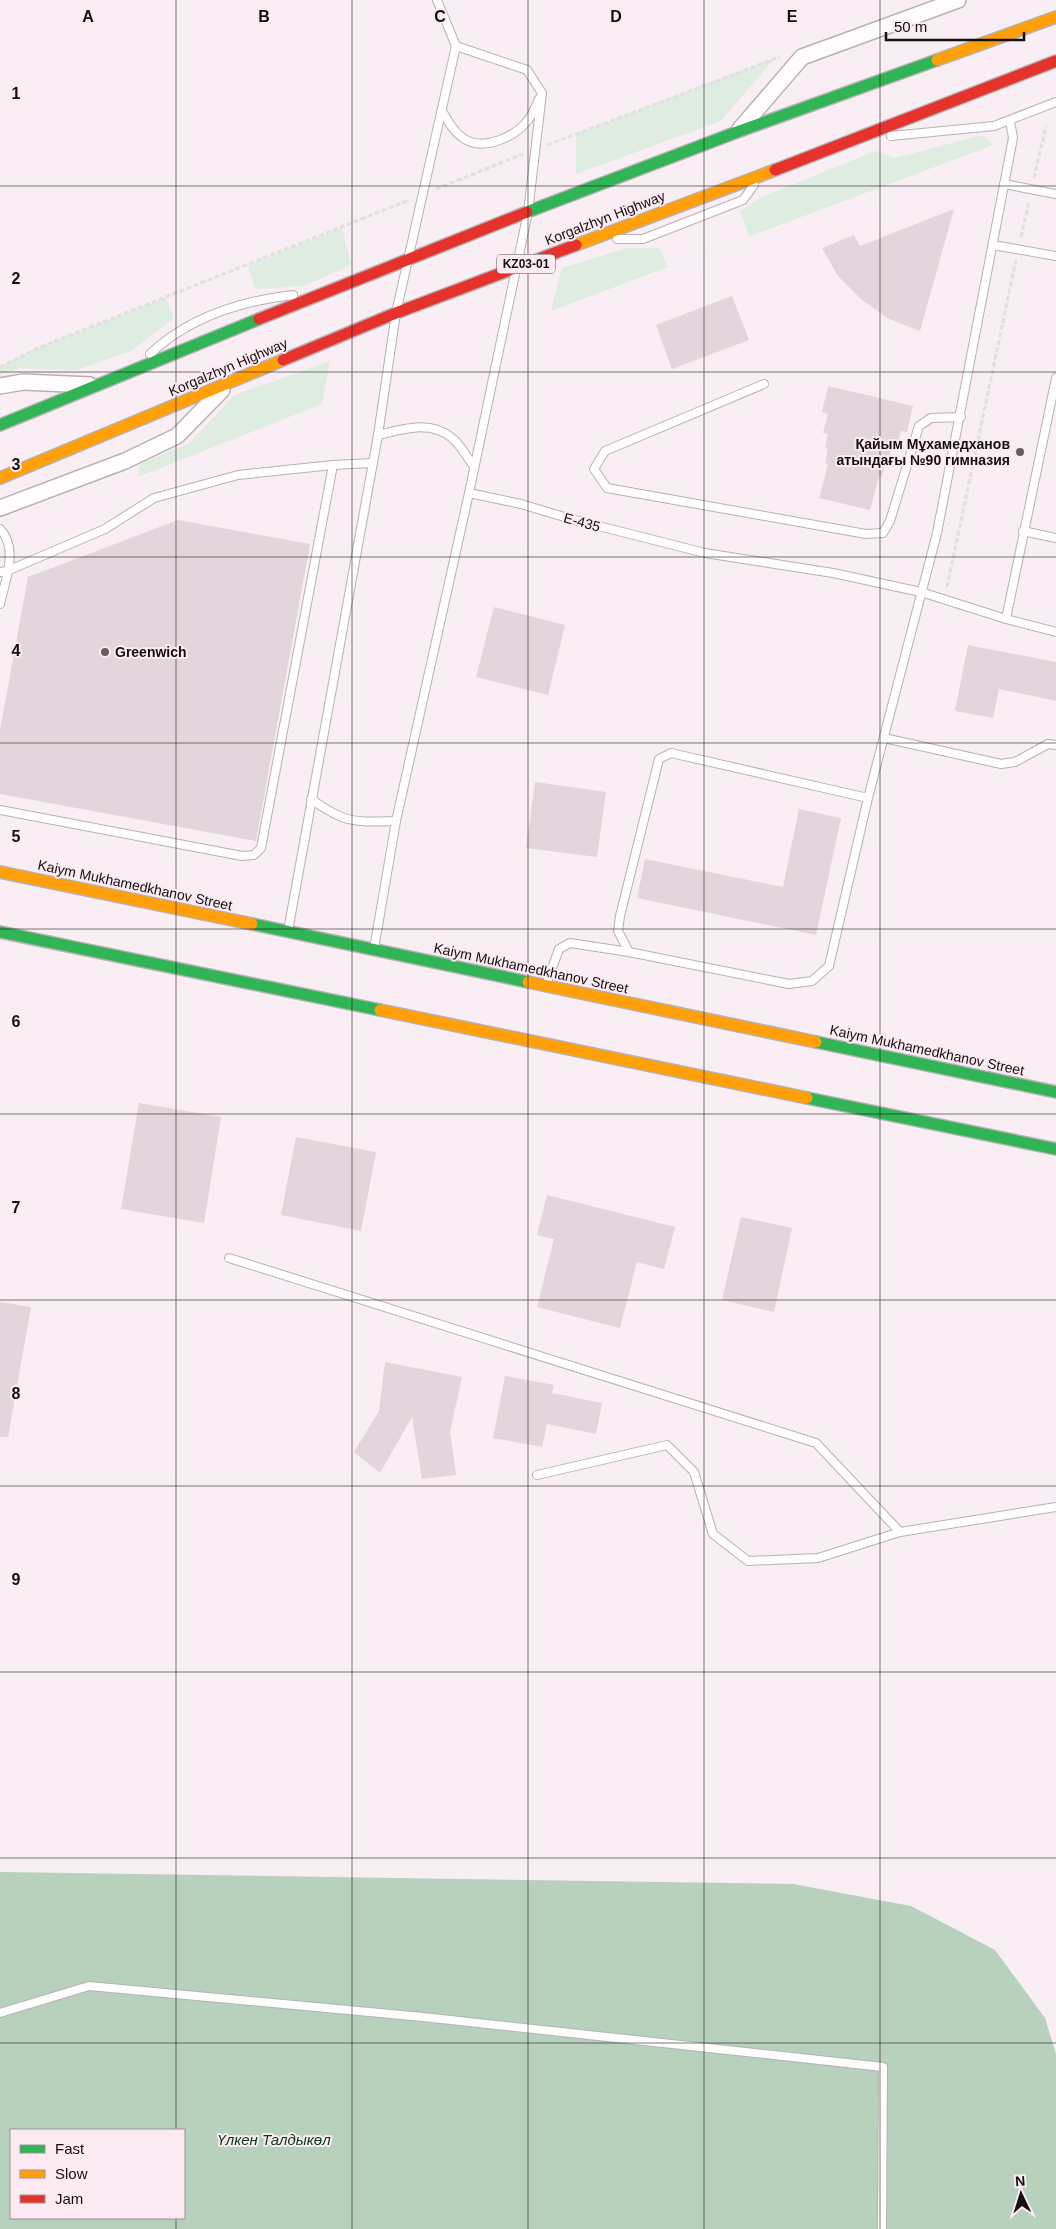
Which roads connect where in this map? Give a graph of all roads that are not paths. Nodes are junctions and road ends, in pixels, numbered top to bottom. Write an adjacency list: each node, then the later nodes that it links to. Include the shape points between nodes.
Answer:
1 (436, 0): 4 (lane)
2 (958, 0): 10 (street, via 802,57)
3 (1056, 18): 10 (main road)
4 (456, 46): 6 (lane, via 527,70); 8 (lane)
5 (1056, 61): 11 (main road, Korgalzhyn Highway / KZ03-01)
6 (542, 93): 8 (lane, via 530,119 519,129 488,144 475,144 464,139 455,132); 15 (lane)
7 (1056, 102): 9 (lane)
8 (442, 111): 19 (lane)
9 (1010, 121): 11 (lane, via 994,126); 13 (lane, via 1013,138)
10 (737, 132): 15 (main road)
11 (857, 139): 12 (main road, Korgalzhyn Highway / KZ03-01)
12 (761, 175): 16 (main road, Korgalzhyn Highway / KZ03-01); 16 (lane, via 742,200 643,239)
13 (1004, 184): 14 (lane); 17 (lane)
14 (1056, 194)
15 (528, 212): 19 (main road); 20 (lane)
16 (590, 238): 20 (main road, Korgalzhyn Highway / KZ03-01)
17 (993, 245): 18 (lane); 29 (lane)
18 (1056, 256)
19 (408, 258): 21 (main road); 22 (lane)
20 (516, 268): 22 (main road, Korgalzhyn Highway / KZ03-01); 34 (lane)
21 (328, 291): 23 (main road); 23 (lane, via 270,297 186,326 164,341)
22 (396, 314): 25 (main road, Korgalzhyn Highway / KZ03-01); 31 (lane)
23 (130, 373): 27 (main road)
24 (1056, 378): 39 (lane)
25 (228, 383): 35 (main road, Korgalzhyn Highway / KZ03-01); 37 (street, via 178,436 125,461)
26 (764, 384): 29 (lane, via 605,451 594,469 607,488 866,534 883,533 890,521 919,426 931,418)
27 (98, 385): 28 (street, via 23,382); 30 (main road)
28 (0, 386)
29 (961, 417): 42 (lane)
30 (0, 425)
31 (378, 434): 32 (lane); 34 (lane, via 414,427 434,428 453,439)
32 (372, 463): 33 (lane); 49 (lane)
33 (333, 465): 41 (lane, via 238,475 154,498 105,529); 50 (lane, via 261,848 254,855 242,856)
34 (474, 466): 36 (lane)
35 (0, 478)
36 (469, 493): 42 (lane, Е-435, via 705,553 833,573); 51 (lane)
37 (0, 508)
38 (0, 529): 41 (lane, via 10,550)
39 (1023, 531): 40 (lane); 44 (lane)
40 (1056, 538)
41 (4, 572): 43 (lane)
42 (921, 592): 44 (lane, Е-435); 46 (lane)
43 (0, 604)
44 (1006, 619): 45 (lane, Е-435)
45 (1056, 632)
46 (884, 738): 47 (lane, via 1001,764 1015,762 1048,744); 48 (lane)
47 (1056, 745)
48 (868, 798): 56 (lane, via 829,966 812,981 789,984); 56 (lane, via 671,753 659,759 620,916 618,931)
49 (311, 799): 51 (lane, via 331,814 348,821); 54 (lane)
50 (0, 810)
51 (396, 821): 55 (lane)
52 (0, 872): 54 (main road, Kaiym Mukhamedkhanov Street)
53 (0, 932): 59 (main road)
54 (288, 932): 55 (main road, Kaiym Mukhamedkhanov Street)
55 (374, 950): 57 (main road, Kaiym Mukhamedkhanov Street)
56 (629, 952): 57 (lane, via 570,943 559,949)
57 (546, 986): 58 (main road, Kaiym Mukhamedkhanov Street)
58 (1056, 1092)
59 (1056, 1149)
60 (229, 1258): 63 (lane, via 816,1443)
61 (537, 1474): 63 (lane, via 667,1445 694,1472 713,1534 748,1561 818,1558)
62 (1056, 1507): 63 (lane)
63 (900, 1532)
64 (0, 2013): 65 (lane, via 89,1986 423,2017 882,2067)
65 (882, 2229)

